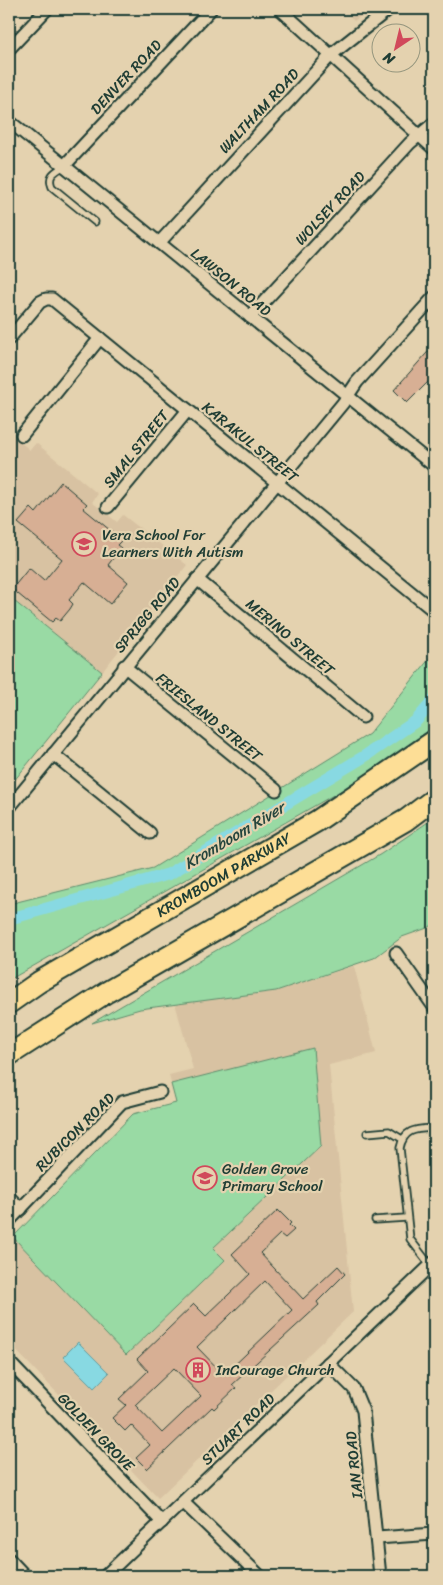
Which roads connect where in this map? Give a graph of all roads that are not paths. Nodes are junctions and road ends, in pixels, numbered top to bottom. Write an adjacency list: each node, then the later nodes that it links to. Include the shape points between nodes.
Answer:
1 (47, 9): 5 (street)
2 (211, 9): 11 (street, DENVER ROAD)
3 (280, 9): 6 (street)
4 (389, 9): 6 (street, WALTHAM ROAD)
5 (9, 49)
6 (330, 56): 9 (street); 13 (street, WALTHAM ROAD)
7 (9, 121): 11 (street, LAWSON ROAD)
8 (434, 123): 9 (street, WOLSEY ROAD)
9 (419, 135): 10 (street); 15 (street, WOLSEY ROAD)
10 (434, 149)
11 (64, 166): 12 (lane, via 52,174 52,187); 13 (street, LAWSON ROAD)
12 (95, 222)
13 (159, 243): 15 (street, LAWSON ROAD)
14 (434, 297): 18 (street, SPRIGG ROAD)
15 (250, 317): 18 (street, LAWSON ROAD)
16 (100, 338): 17 (street, KARAKUL STREET, via 52,299 46,299); 19 (street, KARAKUL STREET); 20 (street)
17 (9, 339)
18 (347, 396): 21 (street, LAWSON ROAD); 22 (street, SPRIGG ROAD)
19 (188, 410): 22 (street, KARAKUL STREET); 23 (street, SMAL STREET)
20 (22, 435)
21 (434, 466)
22 (277, 483): 24 (street, SPRIGG ROAD); 25 (street, KARAKUL STREET)
23 (108, 507)
24 (197, 579): 26 (street, SPRIGG ROAD); 27 (street, MERINO STREET)
25 (434, 611)
26 (124, 666): 29 (street, SPRIGG ROAD); 30 (street, FRIESLAND STREET)
27 (363, 717)
28 (434, 741): 35 (highway, KROMBOOM PARKWAY, via 317,821)
29 (53, 754): 32 (street, SPRIGG ROAD); 33 (street)
30 (276, 790)
31 (434, 799): 39 (highway, via 406,820 107,992)
32 (9, 808)
33 (150, 833)
34 (396, 953): 38 (street)
35 (39, 982): 36 (highway); 37 (highway, KROMBOOM PARKWAY)
36 (9, 992)
37 (9, 1003)
38 (434, 1007)
39 (9, 1055)
40 (160, 1092): 45 (street, RUBICON ROAD, via 122,1102)
41 (434, 1128): 43 (lane, via 414,1129 406,1132)
42 (367, 1133): 43 (lane, via 388,1131)
43 (402, 1139): 46 (lane)
44 (9, 1197): 45 (street)
45 (21, 1209): 48 (street, RUBICON ROAD)
46 (406, 1218): 47 (lane); 49 (lane, via 410,1239)
47 (375, 1220)
48 (9, 1221)
49 (432, 1264): 51 (street, STUART ROAD)
50 (9, 1362): 53 (street, GOLDEN GROVE)
51 (328, 1363): 52 (street, STUART ROAD); 55 (street, IAN ROAD, via 354,1389 364,1411)
52 (184, 1503): 53 (street, STUART ROAD); 59 (street)
53 (162, 1522): 58 (street, STUART ROAD)
54 (434, 1534): 55 (street)
55 (377, 1538): 60 (street, IAN ROAD)
56 (9, 1559): 57 (street)
57 (25, 1576)
58 (105, 1576)
59 (260, 1576)
60 (380, 1576)

